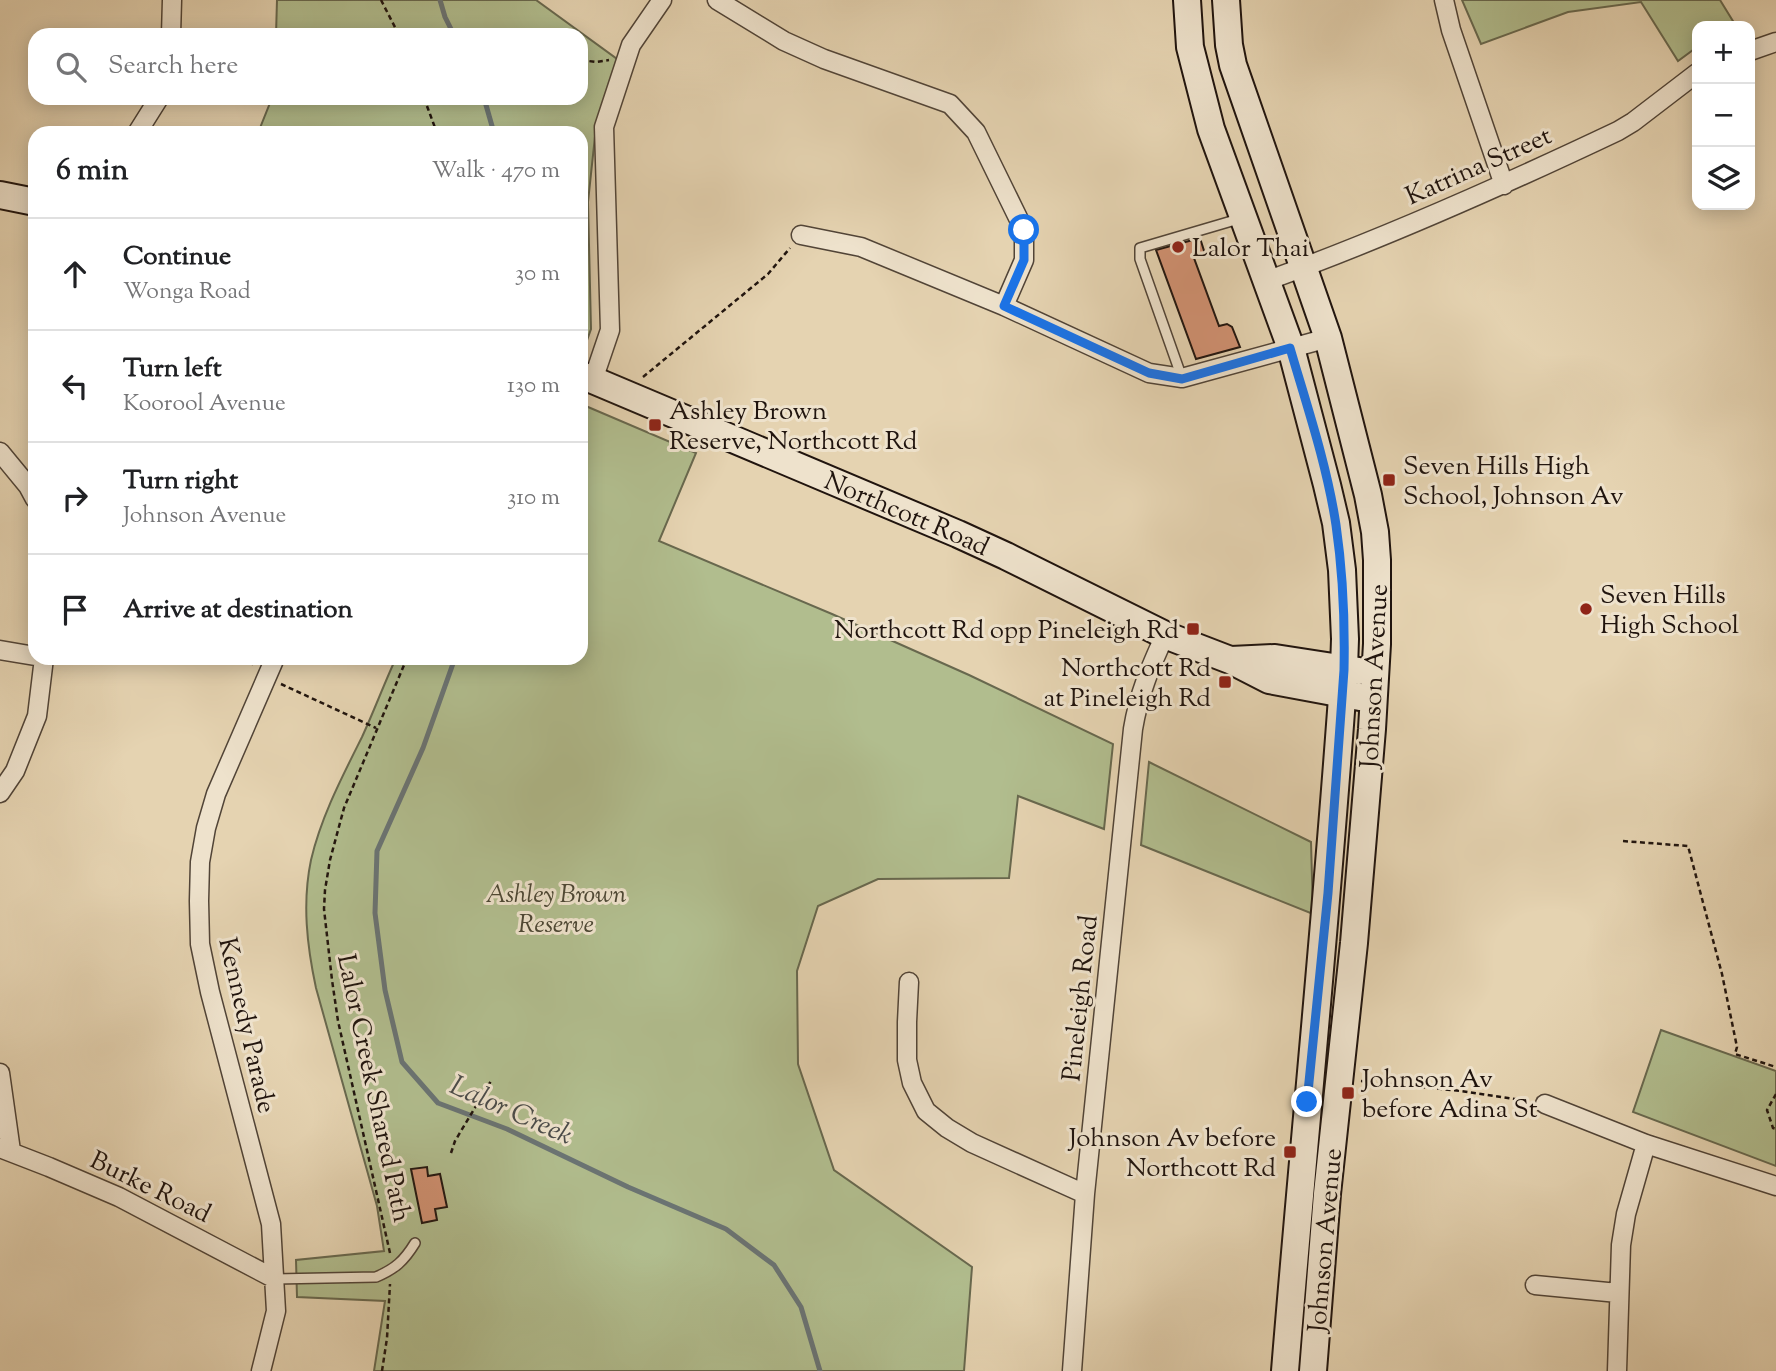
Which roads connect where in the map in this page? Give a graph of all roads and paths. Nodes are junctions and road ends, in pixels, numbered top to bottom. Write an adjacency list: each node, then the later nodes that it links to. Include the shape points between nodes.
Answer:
1 (171, 0): 8 (street)
2 (381, 0): 9 (path)
3 (662, 0): 29 (street, via 631,45 604,127 610,330)
4 (717, 0): 26 (street, via 824,60 950,104 976,132 1024,230 1024,260)
5 (1187, 0): 22 (main road, Johnson Avenue, via 1190,47 1200,92)
6 (1226, 0): 24 (main road, Johnson Avenue, via 1233,65)
7 (1444, 0): 19 (street)
8 (171, 28)
9 (395, 28)
10 (1776, 42): 11 (street)
11 (1755, 49)
12 (620, 59): 13 (path)
13 (588, 61)
14 (1692, 77): 19 (street, Katrina Street, via 1618,131)
15 (155, 105): 17 (street)
16 (427, 105): 18 (path)
17 (141, 126)
18 (434, 126)
19 (1504, 185): 24 (street, Katrina Street)
20 (0, 195): 21 (main road)
21 (28, 201)
22 (1244, 218): 25 (main road, Johnson Avenue); 32 (lane, via 1140,248)
23 (801, 234): 26 (street, via 860,247); 31 (path, via 768,274)
24 (1303, 268): 25 (street, Katrina Street); 27 (main road, Johnson Avenue)
25 (1266, 281): 28 (main road, Johnson Avenue)
26 (1004, 306): 32 (street, via 1149,373)
27 (1328, 338): 28 (street); 42 (main road, Johnson Avenue, via 1375,532)
28 (1290, 348): 32 (street); 41 (main road, Johnson Avenue, via 1336,523 1345,639)
29 (588, 375)
30 (588, 377): 35 (main road, Northcott Road, via 970,540)
31 (641, 378)
32 (1182, 379)
33 (0, 452): 34 (street)
34 (28, 484)
35 (1165, 635): 41 (main road, Northcott Road, via 1230,660 1275,658); 58 (street, Pineleigh Road, via 1144,683 1133,729)
36 (0, 650): 37 (street)
37 (28, 655)
38 (43, 665): 44 (street, via 37,716 15,771)
39 (404, 665): 43 (path, Lalor Creek Shared Path)
40 (271, 666): 43 (path, via 280,684); 61 (street, Kennedy Parade, via 216,794 200,862 198,901 200,944 213,1005 271,1224)
41 (1343, 682): 42 (main road, Northcott Road); 67 (main road, Johnson Avenue)
42 (1374, 686): 68 (main road, Johnson Avenue)
43 (377, 729): 60 (path, Lalor Creek Shared Path, via 344,808 330,860 324,909 338,1021 389,1243)
44 (0, 793)
45 (1623, 841): 47 (path, via 1688,846 1722,974 1735,1054)
46 (909, 982): 58 (street, via 908,1060 912,1083 926,1111 972,1143)
47 (1776, 1067)
48 (0, 1073): 55 (street)
49 (491, 1081): 56 (path)
50 (1355, 1081): 52 (path)
51 (1776, 1094): 53 (path, via 1768,1110)
52 (1545, 1104): 54 (street)
53 (1776, 1129)
54 (1646, 1144): 57 (street); 63 (street, via 1626,1214)
55 (5, 1149): 61 (street, Burke Road, via 118,1197)
56 (451, 1153)
57 (1776, 1186)
58 (1085, 1194): 66 (street, Pineleigh Road)
59 (415, 1243): 60 (lane)
60 (391, 1271): 61 (lane, via 376,1277); 65 (path, Lalor Creek Shared Path)
61 (275, 1279): 64 (street, Kennedy Parade, via 276,1311)
62 (1535, 1285): 63 (street)
63 (1618, 1293): 69 (street)
64 (261, 1371)
65 (382, 1371)
66 (1072, 1371)
67 (1285, 1371)
68 (1313, 1371)
69 (1616, 1371)

